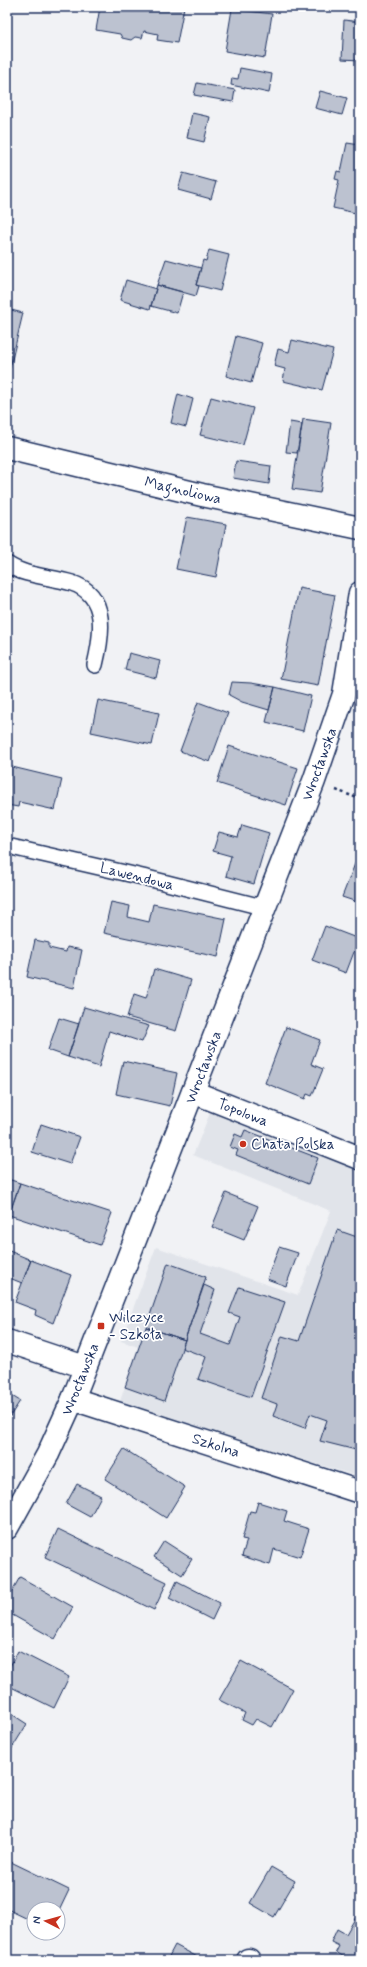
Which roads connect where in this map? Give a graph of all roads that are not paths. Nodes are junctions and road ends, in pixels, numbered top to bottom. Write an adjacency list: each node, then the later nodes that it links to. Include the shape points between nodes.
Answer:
1 (7, 450): 2 (street, Magnoliowa)
2 (360, 528)
3 (7, 564): 5 (lane, via 31,574 71,583 91,595 98,606 101,625)
4 (360, 592): 7 (street, Wrocławska, via 344,694)
5 (95, 665)
6 (7, 846): 7 (lane, Lawendowa)
7 (266, 908): 8 (street, Wrocławska)
8 (193, 1092): 9 (street, Topolowa); 11 (street, Wrocławska)
9 (360, 1158)
10 (7, 1341): 11 (street)
11 (85, 1367): 12 (street, Wrocławska)
12 (73, 1399): 13 (street, Szkolna); 14 (street, Wrocławska, via 48,1454)
13 (360, 1492)
14 (7, 1528)

